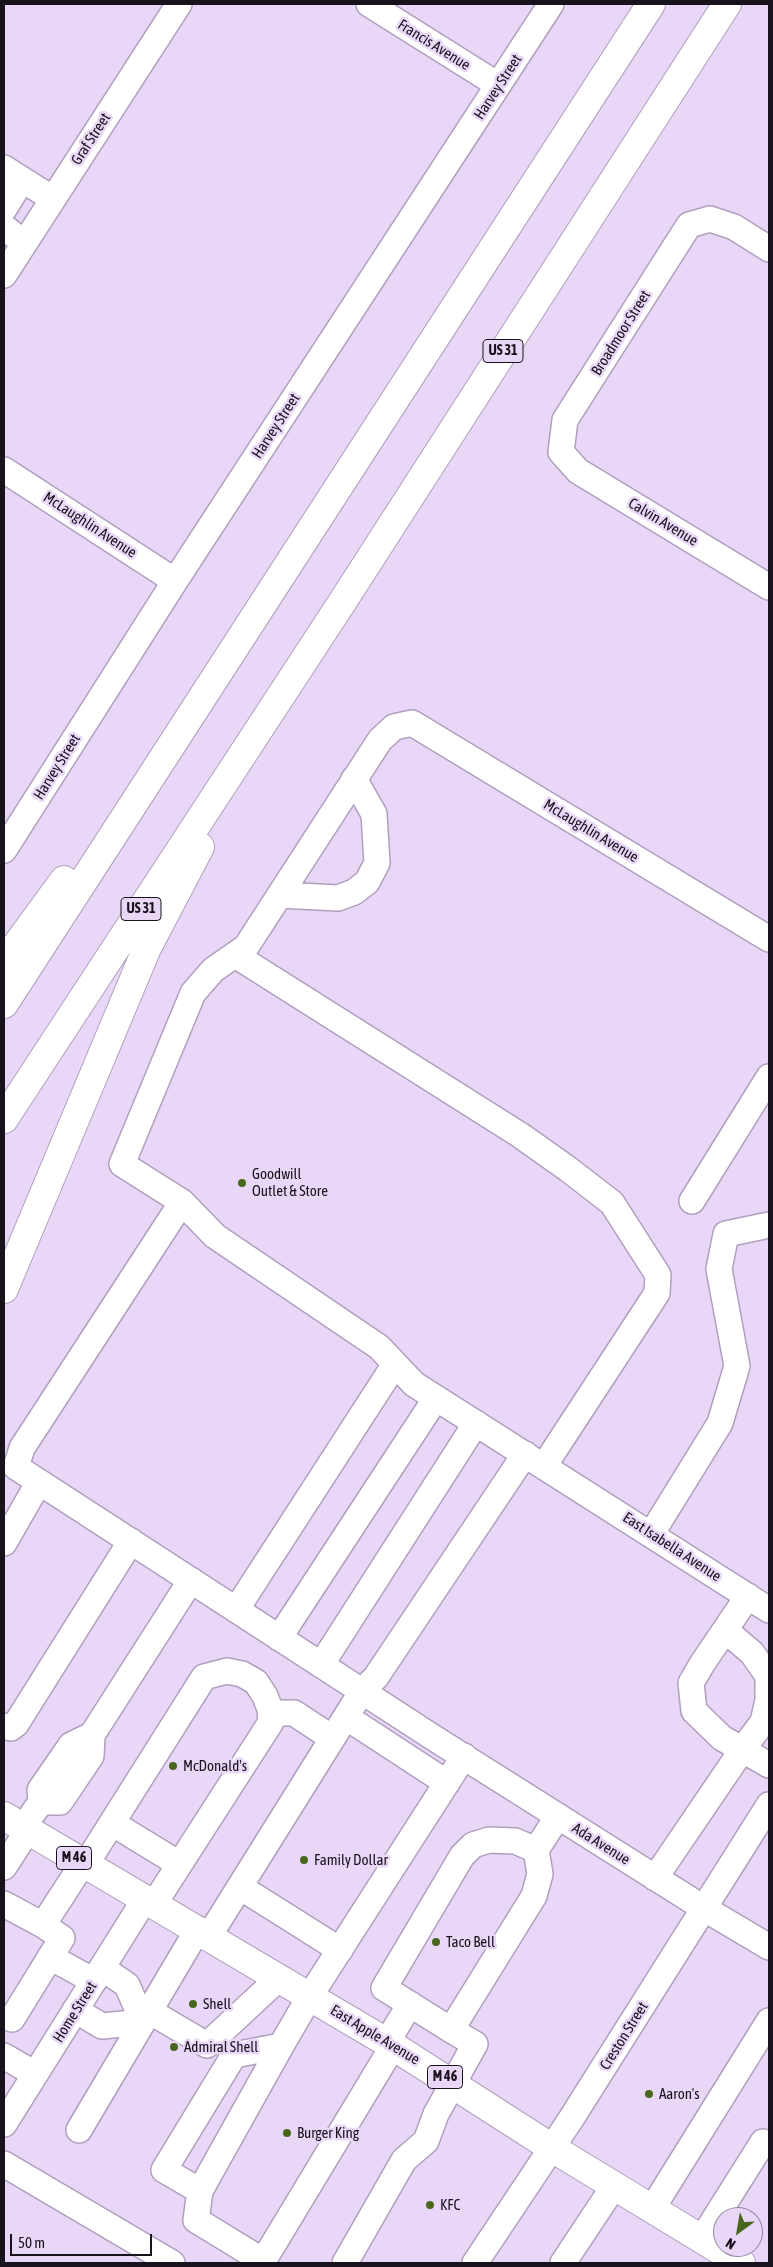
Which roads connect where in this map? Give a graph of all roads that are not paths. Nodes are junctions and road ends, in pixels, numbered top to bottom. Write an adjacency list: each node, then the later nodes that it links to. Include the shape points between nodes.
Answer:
1 (179, 4): 8 (street, Graf Street)
2 (369, 4): 6 (street, Francis Avenue)
3 (551, 4): 6 (street, Harvey Street)
4 (651, 4): 18 (main road)
5 (727, 4): 19 (main road, US 31)
6 (498, 85): 16 (street, Harvey Street)
7 (13, 174): 8 (street); 9 (street)
8 (53, 199): 11 (street, Graf Street)
9 (4, 209)
10 (4, 227): 11 (street)
11 (24, 242): 13 (street, Graf Street)
12 (769, 249): 14 (street, Broadmoor Street, via 734,227 710,219 689,225 565,420)
13 (4, 274)
14 (561, 452): 17 (street, Calvin Avenue, via 578,471)
15 (4, 470): 16 (street, McLaughlin Avenue)
16 (176, 581): 21 (street, Harvey Street)
17 (769, 587)
18 (225, 662): 26 (main road, via 155,744); 27 (main road)
19 (279, 698): 29 (main road, US 31); 33 (main road, via 147,948)
20 (354, 779): 23 (street); 23 (street, via 374,814 377,863 367,882 338,898); 24 (street, McLaughlin Avenue, via 380,740 394,727 412,723)
21 (12, 818): 22 (street, Harvey Street)
22 (4, 850)
23 (280, 895): 25 (street, via 246,947)
24 (769, 939)
25 (235, 955): 31 (street, East Isabella Avenue, via 213,970 193,993 122,1164); 37 (street, via 520,1135 568,1169 612,1204 658,1275 657,1293)
26 (4, 962)
27 (4, 1004)
28 (769, 1077): 30 (street)
29 (4, 1120)
30 (692, 1201)
31 (182, 1202): 34 (street, East Isabella Avenue, via 215,1236 379,1347); 38 (street, Ada Avenue, via 22,1448 16,1467)
32 (769, 1225): 39 (street, via 726,1234 719,1269 738,1366 720,1423)
33 (4, 1289)
34 (395, 1364): 35 (street, East Isabella Avenue, via 414,1384); 44 (street)
35 (436, 1398): 36 (street, East Isabella Avenue); 47 (street)
36 (476, 1423): 37 (street, East Isabella Avenue); 48 (street)
37 (534, 1460): 39 (street, East Isabella Avenue); 49 (street, via 376,1677)
38 (39, 1482): 40 (street, Ada Avenue); 41 (street)
39 (652, 1533): 43 (street, East Isabella Avenue)
40 (131, 1541): 42 (street, Ada Avenue); 52 (street)
41 (4, 1543)
42 (191, 1580): 44 (street, Ada Avenue); 61 (street, via 92,1735 71,1745 40,1790 41,1802)
43 (748, 1596): 45 (street, East Isabella Avenue); 46 (street)
44 (236, 1610): 47 (street, Ada Avenue)
45 (769, 1610)
46 (725, 1630): 54 (street, via 752,1652 768,1676 768,1700 763,1722); 54 (street, via 692,1683 694,1711 722,1738)
47 (280, 1638): 48 (street, Ada Avenue)
48 (321, 1665): 49 (street, Ada Avenue)
49 (362, 1691): 51 (street); 55 (street, Ada Avenue)
50 (270, 1713): 53 (street, via 294,1713); 60 (street, via 256,1682 242,1674 227,1671 204,1677); 64 (street, Home Street, via 271,1722)
51 (346, 1717): 53 (street); 57 (street)
52 (10, 1725)
53 (332, 1738): 67 (street)
54 (742, 1750): 56 (street); 66 (street)
55 (464, 1756): 57 (street); 59 (street, Ada Avenue)
56 (769, 1765)
57 (447, 1783): 74 (street)
58 (769, 1805): 70 (street, Creston Street)
59 (558, 1816): 62 (street); 66 (street, Ada Avenue)
60 (112, 1822): 63 (street); 64 (street)
61 (18, 1825): 63 (main road, East Apple Avenue / M 46); 65 (street)
62 (536, 1850): 79 (street, via 516,1841 489,1840 473,1845 462,1856 384,1988); 84 (street, via 540,1874 534,1896)
63 (85, 1864): 68 (main road, East Apple Avenue / M 46); 71 (street)
64 (179, 1864): 68 (street, Home Street)
65 (4, 1867)
66 (655, 1878): 70 (street, Ada Avenue)
67 (240, 1887): 72 (street); 74 (street)
68 (149, 1901): 72 (main road, East Apple Avenue / M 46); 76 (street, Home Street)
69 (4, 1904): 71 (street)
70 (704, 1909): 73 (street, Ada Avenue); 93 (street, Creston Street)
71 (43, 1925): 75 (street, via 62,1938)
72 (203, 1933): 77 (main road, East Apple Avenue / M 46); 81 (street)
73 (769, 1947)
74 (340, 1950): 78 (street)
75 (50, 1957): 76 (street); 82 (street)
76 (98, 1975): 80 (street, Home Street); 81 (street, via 127,1985)
77 (279, 1978): 78 (main road, East Apple Avenue / M 46); 81 (street, via 207,2045)
78 (310, 1996): 85 (main road, East Apple Avenue / M 46); 86 (street)
79 (410, 2004): 84 (street); 85 (street)
80 (75, 2010): 81 (street, via 102,2026); 88 (street, Home Street)
81 (146, 2016): 91 (street)
82 (12, 2019)
83 (769, 2021): 97 (street)
84 (451, 2030): 89 (street, via 475,2044)
85 (390, 2044): 89 (main road, East Apple Avenue / M 46); 99 (street)
86 (281, 2046): 96 (street); 96 (street, via 234,2055 164,2170)
87 (4, 2056): 88 (street)
88 (35, 2074): 90 (street, Home Street)
89 (454, 2083): 93 (main road, East Apple Avenue / M 46); 102 (street, via 436,2114 426,2141 404,2160)
90 (4, 2124)
91 (79, 2130)
92 (769, 2145): 98 (street, via 763,2142)
93 (552, 2148): 95 (main road, East Apple Avenue / M 46); 100 (street, Creston Street)
94 (4, 2164): 101 (street)
95 (614, 2186): 97 (main road, East Apple Avenue / M 46); 103 (street)
96 (200, 2191): 99 (street, via 196,2220)
97 (652, 2209): 98 (main road, East Apple Avenue / M 46)
98 (702, 2239): 104 (main road, East Apple Avenue / M 46)
99 (263, 2262)
100 (478, 2262)
101 (172, 2263)
102 (345, 2263)
103 (563, 2263)
104 (741, 2263)

